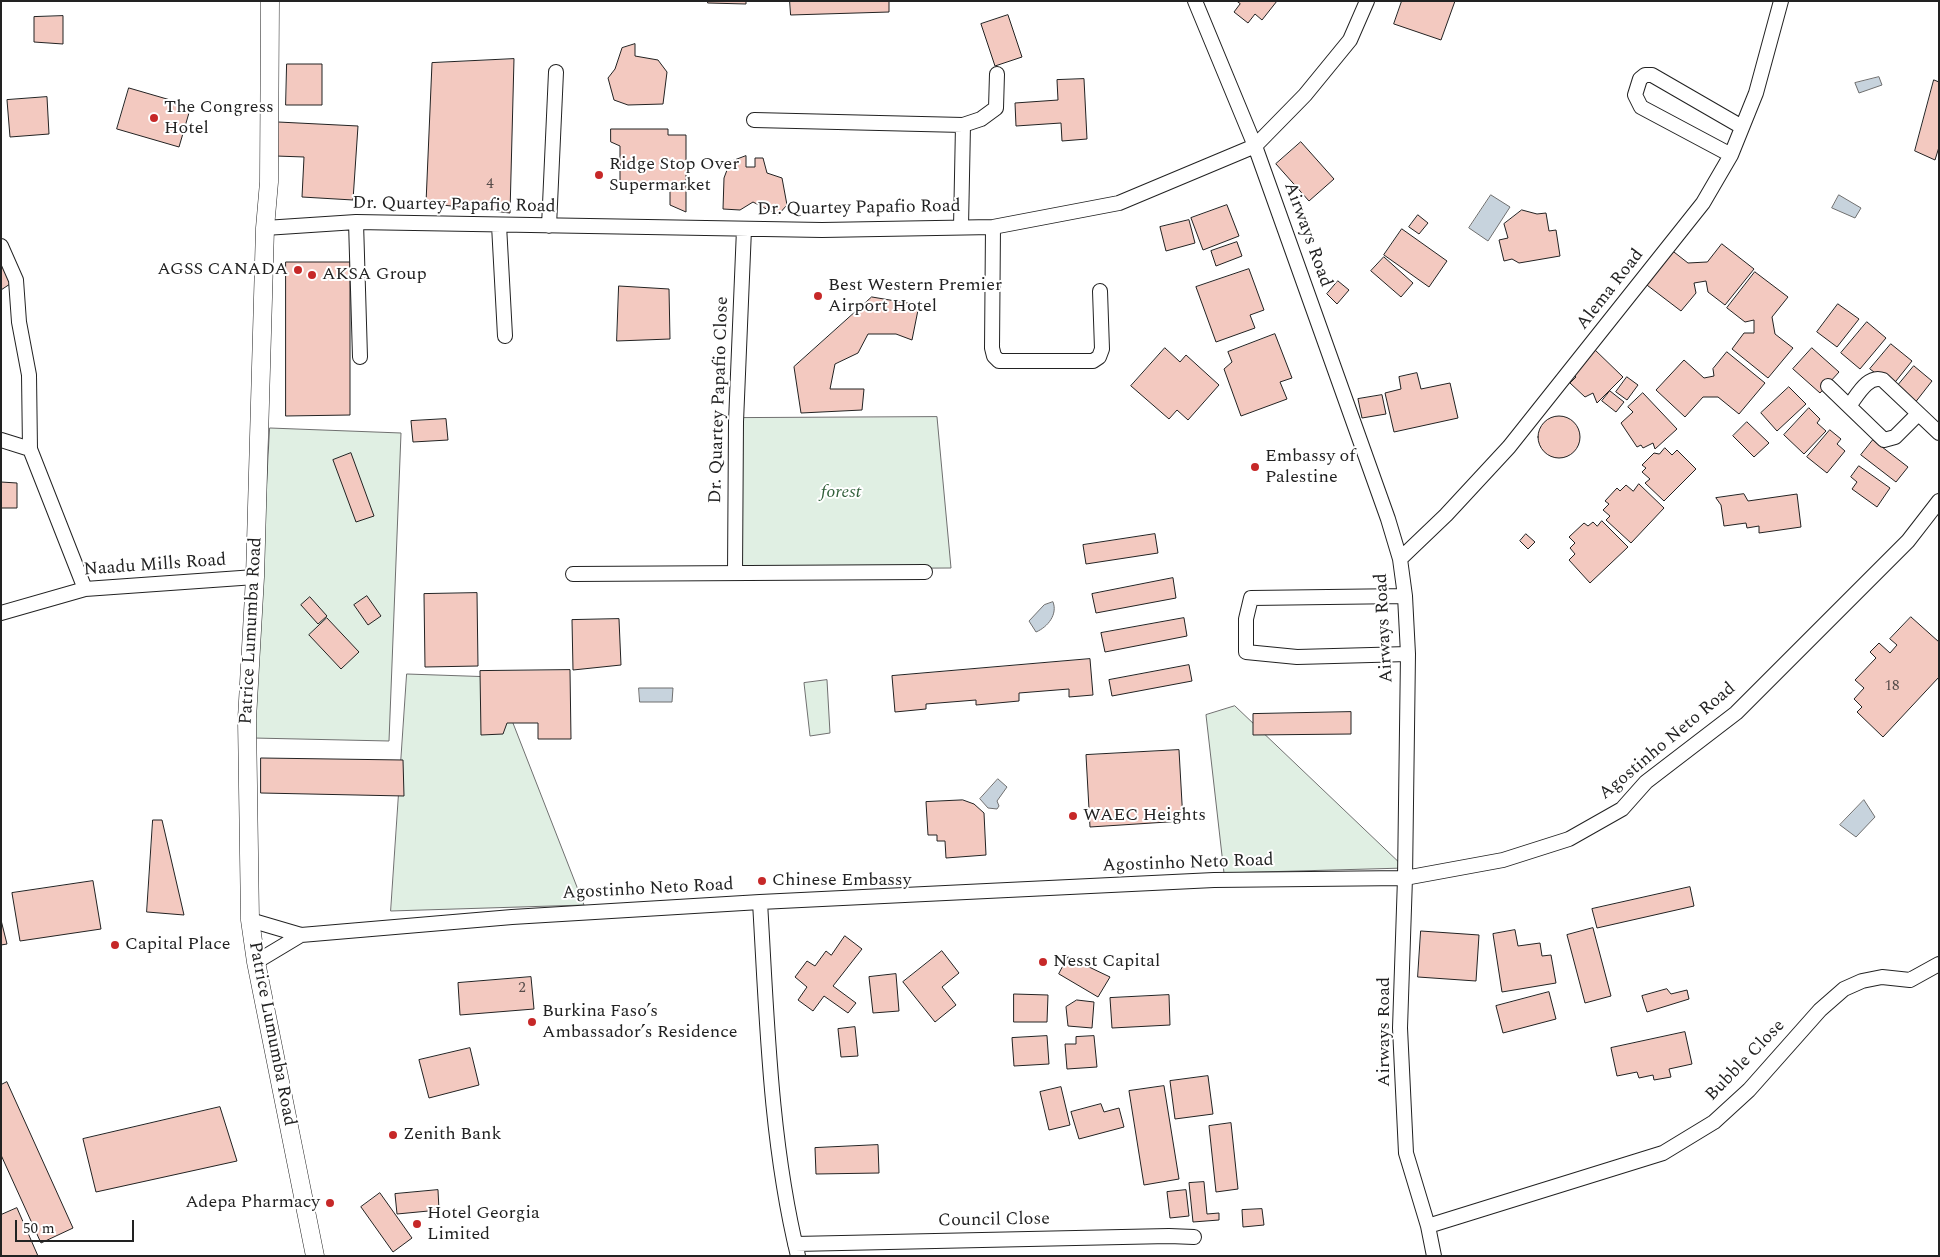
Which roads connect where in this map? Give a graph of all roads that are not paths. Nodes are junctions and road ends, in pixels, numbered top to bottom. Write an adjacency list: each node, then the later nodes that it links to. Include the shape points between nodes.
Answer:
1 (270, 1): 17 (street, Patrice Lumumba Road, via 269,182)
2 (1195, 1): 10 (street, Airways Road)
3 (1367, 1): 10 (street, Dr. Quartey Papafio Road, via 1350,40 1305,96)
4 (1781, 1): 9 (street, Alema Road, via 1756,92)
5 (556, 72): 14 (street)
6 (997, 74): 8 (street, via 996,108 981,119)
7 (754, 120): 8 (street)
8 (963, 125): 16 (street)
9 (1742, 127): 11 (street, Alema Road); 11 (street, via 1652,75 1640,79 1635,95 1641,106)
10 (1255, 146): 15 (street, Dr. Quartey Papafio Road, via 1118,203); 30 (street, Airways Road)
11 (1731, 155): 30 (street, Alema Road, via 1703,203 1509,447)
12 (356, 222): 13 (street, Dr. Quartey Papafio Road); 17 (street, Dr. Quartey Papafio Road); 22 (street)
13 (500, 225): 14 (street, Dr. Quartey Papafio Road); 21 (street)
14 (549, 226): 18 (street, Dr. Quartey Papafio Road)
15 (993, 226): 16 (street, Dr. Quartey Papafio Road); 20 (street, via 992,348 999,361 1093,361 1099,357 1102,349)
16 (961, 227): 18 (street, Dr. Quartey Papafio Road)
17 (265, 228): 34 (street, Patrice Lumumba Road)
18 (744, 229): 31 (street, Dr. Quartey Papafio Close, via 736,422)
19 (1, 246): 28 (street, via 16,280 19,322 30,374)
20 (1100, 291)
21 (505, 336)
22 (360, 357)
23 (1828, 386): 24 (street)
24 (1849, 406): 25 (street, via 1884,440 1895,437); 25 (street, via 1871,379 1877,378)
25 (1918, 414): 26 (street)
26 (1939, 433)
27 (1, 440): 28 (street)
28 (30, 449): 35 (street)
29 (1939, 501): 39 (street, Agostinho Neto Road, via 1908,541 1736,713 1646,782 1622,809 1569,838 1513,857)
30 (1400, 559): 36 (street, Airways Road)
31 (735, 572): 32 (street); 33 (street)
32 (925, 572)
33 (573, 574)
34 (256, 577): 35 (street, Naadu Mills Road); 41 (street, Patrice Lumumba Road, via 247,719)
35 (85, 589): 37 (street, Naadu Mills Road)
36 (1405, 596): 38 (street, Airways Road); 38 (street, via 1251,598 1246,620 1246,652 1297,657)
37 (1, 613)
38 (1408, 654): 39 (street, Airways Road)
39 (1405, 878): 40 (street, Agostinho Neto Road, via 1214,880); 45 (street, Airways Road, via 1400,1028 1406,1153)
40 (760, 902): 42 (street, Agostinho Neto Road, via 512,917); 47 (street, via 778,1138)
41 (250, 920): 42 (street, Agostinho Neto Road); 43 (street, Patrice Lumumba Road)
42 (301, 935): 43 (street, Agostinho Neto Road)
43 (256, 962): 48 (street, Patrice Lumumba Road)
44 (1939, 964): 45 (street, Bubble Close, via 1910,980 1882,977 1844,989 1820,1010 1742,1097 1714,1122 1664,1153)
45 (1428, 1226): 49 (street, Airways Road)
46 (1194, 1237): 47 (street, Council Close)
47 (796, 1250)
48 (315, 1256)
49 (1434, 1256)

